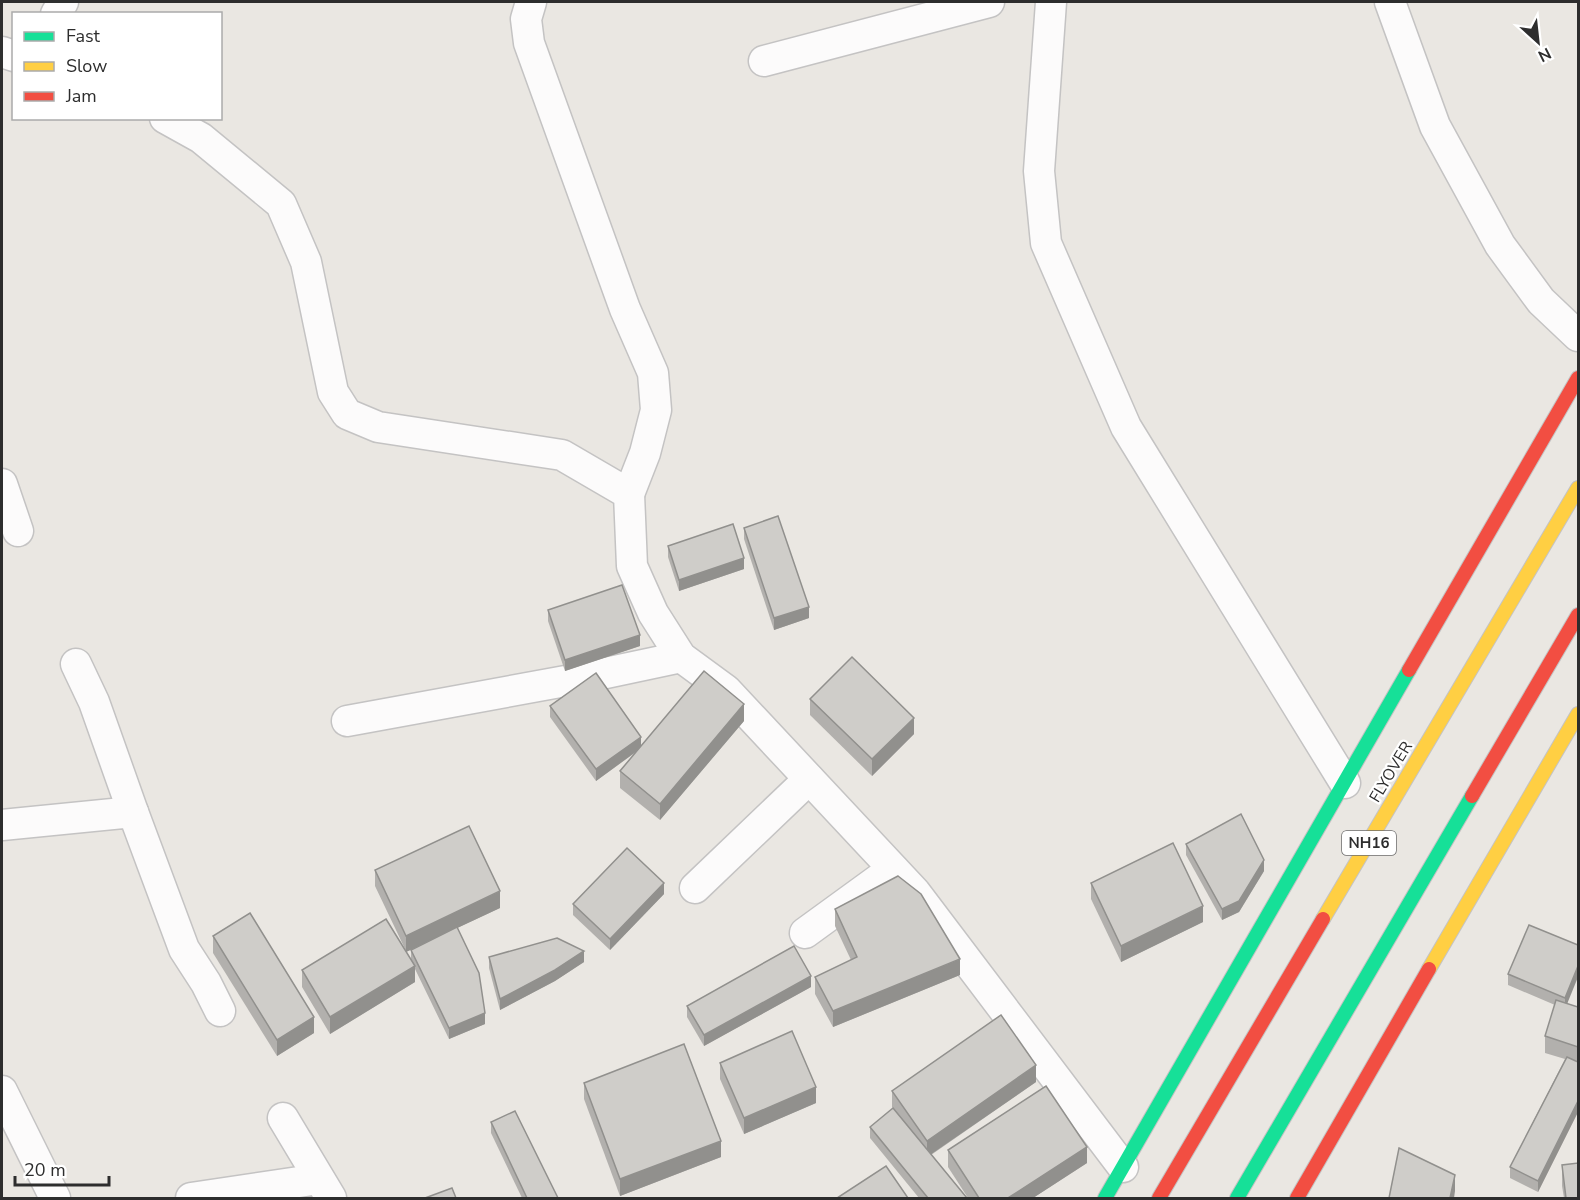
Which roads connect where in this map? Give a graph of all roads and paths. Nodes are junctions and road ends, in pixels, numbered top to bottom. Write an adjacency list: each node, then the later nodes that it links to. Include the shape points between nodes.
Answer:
1 (531, 2): 11 (street, via 526,19 529,43 652,373 656,410)
2 (989, 2): 5 (street)
3 (1051, 2): 19 (street, via 1039,171 1046,243 1126,427)
4 (1390, 2): 7 (street, via 1435,126 1500,245 1541,301)
5 (764, 61)
6 (169, 120): 11 (street, via 201,138 281,204 306,262 333,392 346,414 378,427 562,455)
7 (1578, 336)
8 (1578, 378): 19 (main road)
9 (2, 483): 12 (street)
10 (1578, 488): 33 (main road, FLYOVER / NH16)
11 (629, 494): 14 (street, via 632,566 653,613)
12 (18, 531)
13 (1578, 615): 34 (main road)
14 (681, 657): 17 (street); 18 (street, via 726,690)
15 (76, 664): 20 (street, via 94,702)
16 (1578, 714): 35 (main road)
17 (347, 721)
18 (809, 779): 22 (street); 23 (street)
19 (1345, 783): 28 (main road)
20 (133, 812): 21 (street); 25 (street, via 184,949)
21 (2, 825)
22 (894, 869): 24 (street); 28 (street, via 975,969)
23 (695, 888)
24 (805, 933)
25 (220, 1011)
26 (2, 1091): 30 (street)
27 (283, 1118): 29 (street)
28 (1123, 1167): 32 (main road)
29 (325, 1189): 31 (street)
30 (55, 1198)
31 (191, 1198)
32 (1105, 1198)
33 (1160, 1198)
34 (1237, 1198)
35 (1297, 1198)

